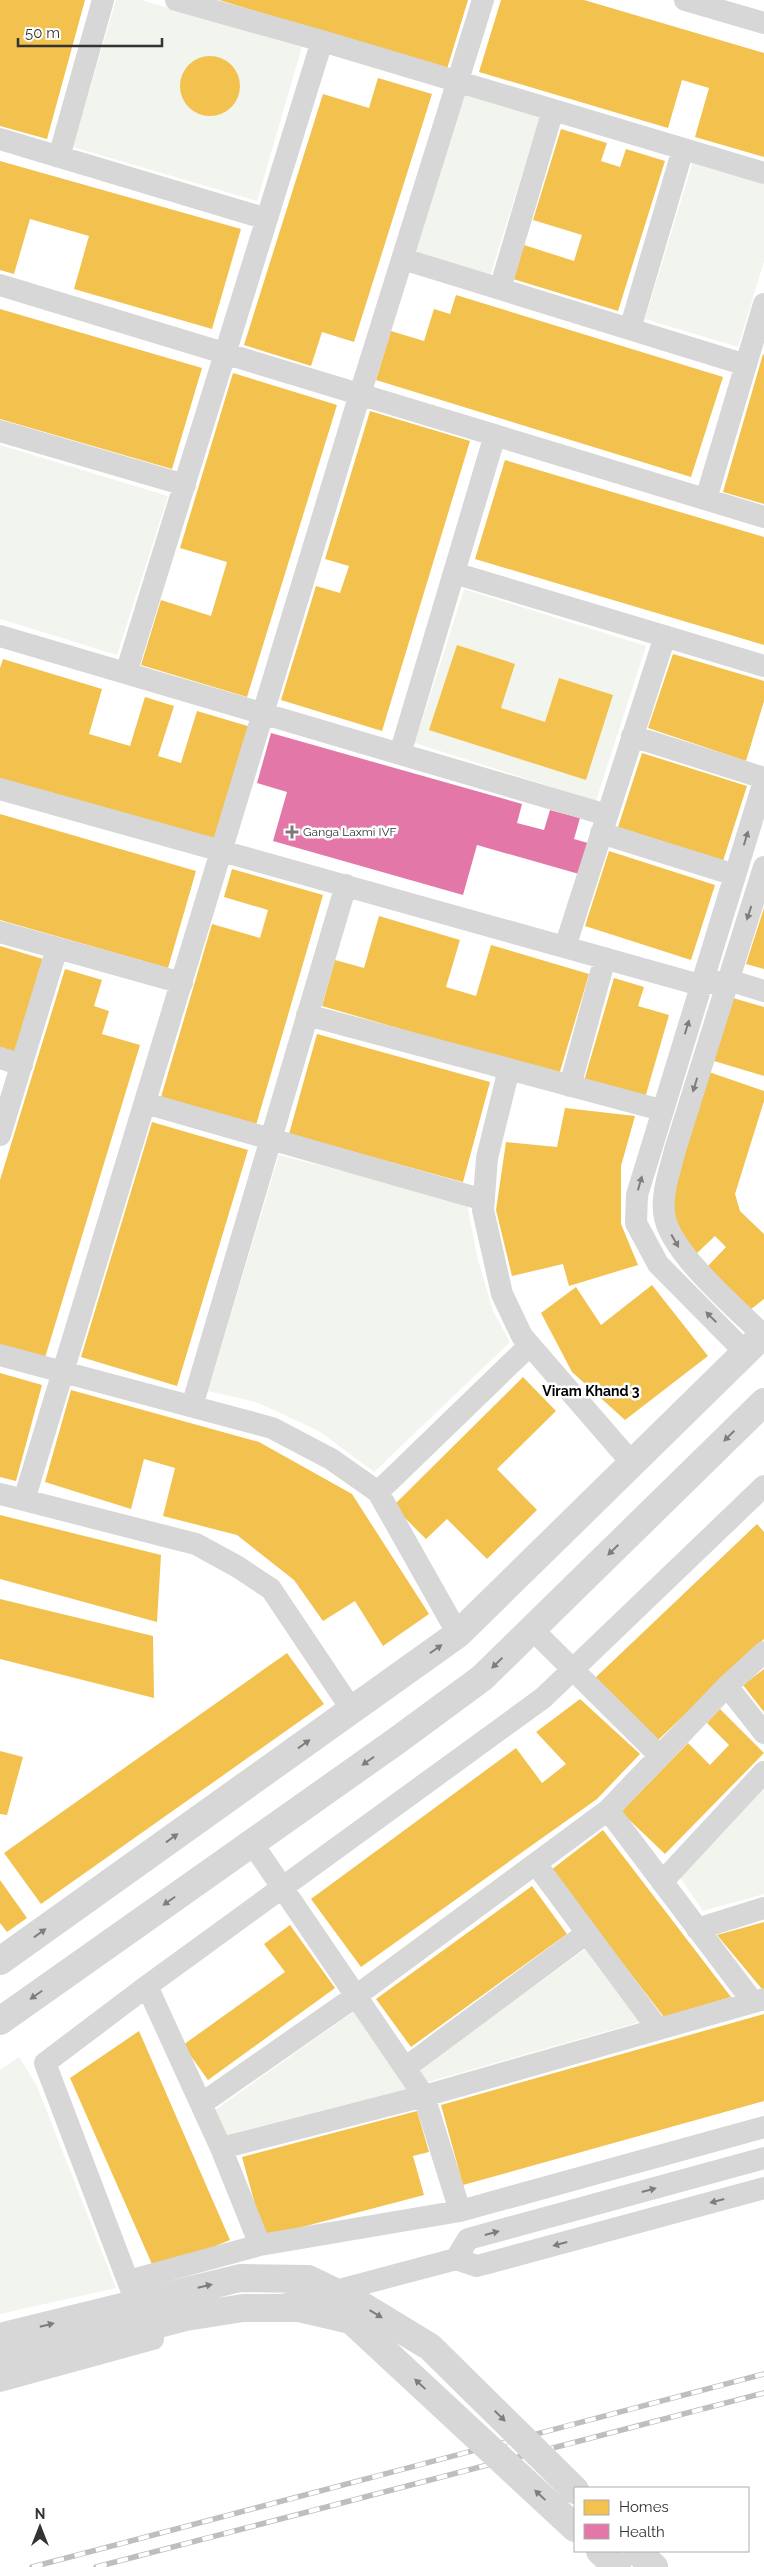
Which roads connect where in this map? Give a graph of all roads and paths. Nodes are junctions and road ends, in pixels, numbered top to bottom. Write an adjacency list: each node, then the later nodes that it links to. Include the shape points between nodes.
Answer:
1 (103, 0): 11 (street)
2 (176, 0): 6 (street)
3 (483, 0): 7 (street)
4 (685, 0): 5 (street)
5 (764, 23)
6 (322, 41): 7 (street); 13 (street)
7 (458, 81): 8 (street); 14 (street)
8 (554, 110): 10 (street); 16 (street)
9 (0, 139): 11 (street)
10 (683, 149): 12 (street); 18 (street)
11 (59, 157): 13 (street)
12 (764, 173)
13 (267, 219): 19 (street)
14 (403, 259): 16 (street); 21 (street)
15 (0, 285): 19 (street)
16 (500, 289): 18 (street)
17 (764, 304): 20 (street)
18 (630, 329): 20 (street)
19 (226, 353): 21 (street); 24 (street)
20 (746, 364): 25 (street)
21 (360, 394): 23 (street); 32 (street)
22 (0, 431): 24 (street)
23 (495, 435): 25 (street); 27 (street)
24 (185, 485): 31 (street)
25 (706, 499): 26 (street)
26 (764, 517)
27 (454, 573): 29 (street); 34 (street)
28 (0, 636): 31 (street)
29 (665, 636): 30 (street); 33 (street)
30 (764, 666)
31 (126, 673): 32 (street)
32 (264, 714): 34 (street); 38 (street)
33 (632, 736): 35 (street); 37 (street)
34 (400, 754): 37 (street)
35 (764, 780): 40 (street, one-way to 35)
36 (0, 789): 38 (street)
37 (604, 824): 40 (street); 43 (street)
38 (223, 851): 41 (street); 47 (street)
39 (764, 867): 46 (street, one-way to 46)
40 (734, 875): 48 (street)
41 (346, 886): 43 (street); 50 (street)
42 (0, 932): 44 (street)
43 (565, 947): 45 (street)
44 (57, 948): 47 (street); 52 (street)
45 (605, 958): 48 (street); 54 (street)
46 (728, 980): 48 (street); 49 (street); 60 (street, one-way to 60, via 675,1150 665,1191 664,1217 674,1242)
47 (182, 983): 55 (street)
48 (700, 985): 56 (street, one-way to 48)
49 (764, 991)
50 (307, 1015): 53 (street); 58 (street)
51 (0, 1058): 52 (street)
52 (22, 1065): 57 (street)
53 (509, 1069): 54 (street); 59 (street, via 487,1158)
54 (570, 1086): 56 (street)
55 (146, 1103): 58 (street); 63 (street)
56 (661, 1110): 60 (street, one-way to 56, via 658,1264 636,1223 637,1195)
57 (0, 1135)
58 (271, 1139): 59 (street); 65 (street)
59 (484, 1200): 61 (street, via 483,1210 502,1294 522,1336)
60 (757, 1340): 66 (street)
61 (530, 1345): 66 (street); 68 (street)
62 (0, 1355): 63 (street)
63 (64, 1371): 65 (street); 70 (street)
64 (764, 1402): 71 (street, one-way to 71)
65 (192, 1406): 68 (street, via 272,1428 331,1459)
66 (632, 1463): 72 (street)
67 (764, 1486): 74 (street)
68 (378, 1492): 72 (street)
69 (0, 1494): 70 (street)
70 (24, 1500): 76 (street, via 196,1544 238,1567 271,1589)
71 (532, 1628): 74 (street); 81 (street, one-way to 81, via 482,1678)
72 (458, 1634): 76 (street, one-way to 72)
73 (764, 1652): 75 (street)
74 (572, 1670): 78 (street); 84 (street, via 543,1698)
75 (726, 1686): 77 (street); 78 (street)
76 (352, 1710): 88 (street, one-way to 76)
77 (764, 1733)
78 (660, 1756): 80 (street)
79 (764, 1772): 83 (street)
80 (608, 1810): 82 (street); 83 (street)
81 (252, 1843): 84 (street); 92 (street, one-way to 92)
82 (536, 1864): 87 (street); 90 (street)
83 (662, 1882): 86 (street)
84 (284, 1888): 89 (street); 90 (street)
85 (764, 1908): 86 (street)
86 (698, 1929): 91 (street)
87 (587, 1933): 93 (street); 94 (street)
88 (0, 1961)
89 (147, 1986): 96 (street); 104 (street, via 45,2063)
90 (356, 1996): 94 (street); 96 (street)
91 (758, 2001): 93 (street)
92 (0, 2021)
93 (658, 2029): 95 (street)
94 (406, 2068): 95 (street)
95 (424, 2096): 98 (street); 101 (street)
96 (201, 2104): 98 (street)
97 (764, 2127): 101 (street)
98 (221, 2148): 102 (street)
99 (764, 2158): 103 (street, one-way to 99, via 468,2239)
100 (764, 2188): 103 (street, one-way to 103, via 477,2266)
101 (460, 2212): 102 (street)
102 (260, 2246): 104 (street)
103 (456, 2260): 106 (street)
104 (128, 2281): 106 (street)
105 (0, 2337): 109 (street, one-way to 109, bridge, via 240,2278 308,2279 356,2302 430,2347)
106 (151, 2340): 108 (street)
107 (0, 2365): 110 (street, one-way to 107, bridge, via 351,2320 299,2308 243,2308 186,2317)
108 (0, 2381)
109 (574, 2489)
110 (574, 2527)
111 (601, 2552): 113 (street)
112 (638, 2552): 114 (street)
113 (617, 2567)
114 (654, 2567)

